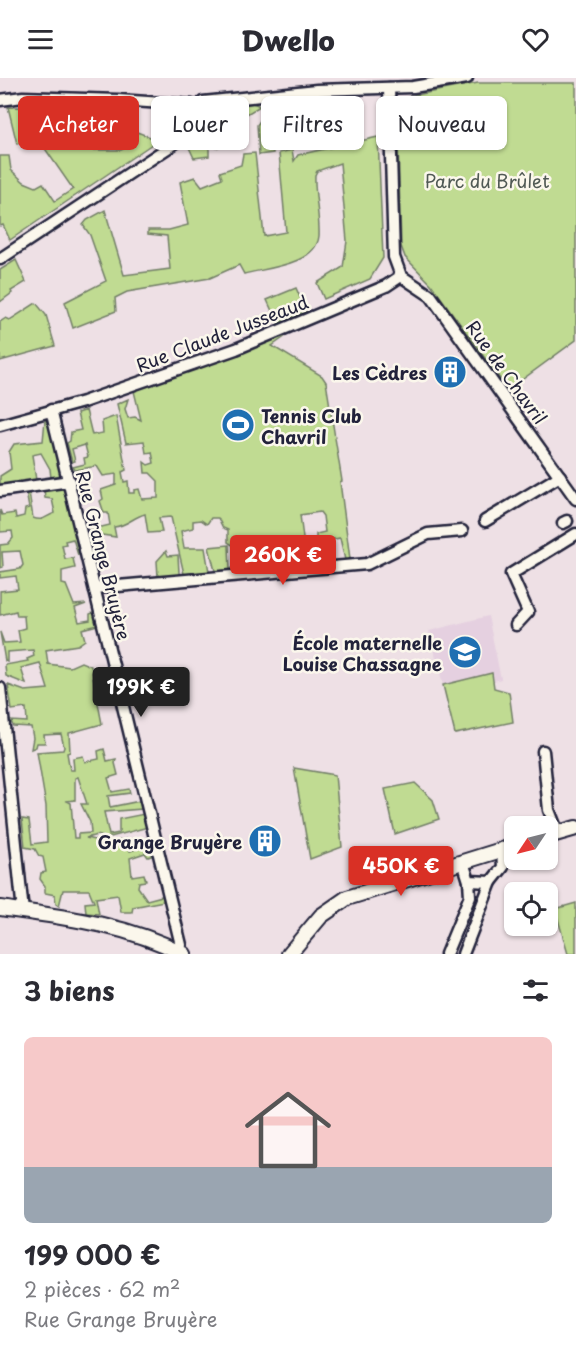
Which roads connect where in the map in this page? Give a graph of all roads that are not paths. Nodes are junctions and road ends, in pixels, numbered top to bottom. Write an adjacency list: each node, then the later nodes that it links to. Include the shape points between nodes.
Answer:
1 (467, 78): 2 (street)
2 (389, 88): 3 (street, via 317,90); 8 (street, via 394,257)
3 (249, 99)
4 (0, 100): 5 (street, via 23,97)
5 (151, 103)
6 (163, 150): 7 (street)
7 (0, 260)
8 (401, 276): 9 (street, Rue Claude Jusseaud, via 386,286 236,349); 11 (street, Rue de Chavril, via 431,296)
9 (51, 410): 10 (street, Rue Claude Jusseaud); 12 (street, Rue Grange Bruyère)
10 (0, 425)
11 (560, 476): 14 (street, Rue de Chavril); 15 (street)
12 (70, 481): 13 (street); 18 (street, Rue Grange Bruyère)
13 (0, 491)
14 (576, 499)
15 (485, 520)
16 (462, 531): 18 (street, via 428,534 366,564)
17 (576, 534): 19 (street, via 511,574 528,612)
18 (95, 588): 33 (street, Rue Grange Bruyère)
19 (516, 625)
20 (0, 688): 32 (street)
21 (576, 828): 23 (main road)
22 (553, 830): 22 (street, via 548,751 543,751 549,810)
23 (558, 830)
24 (504, 849): 25 (main road)
25 (463, 862): 27 (street); 34 (main road, via 340,902 315,921)
26 (504, 863): 28 (street)
27 (469, 881): 28 (street); 29 (street)
28 (491, 882): 30 (street)
29 (471, 893): 30 (street, via 479,892); 35 (street)
30 (486, 897): 36 (street)
31 (0, 908): 32 (main road)
32 (23, 912): 33 (main road, via 134,931)
33 (182, 953)
34 (289, 954)
35 (446, 954)
36 (463, 954)

